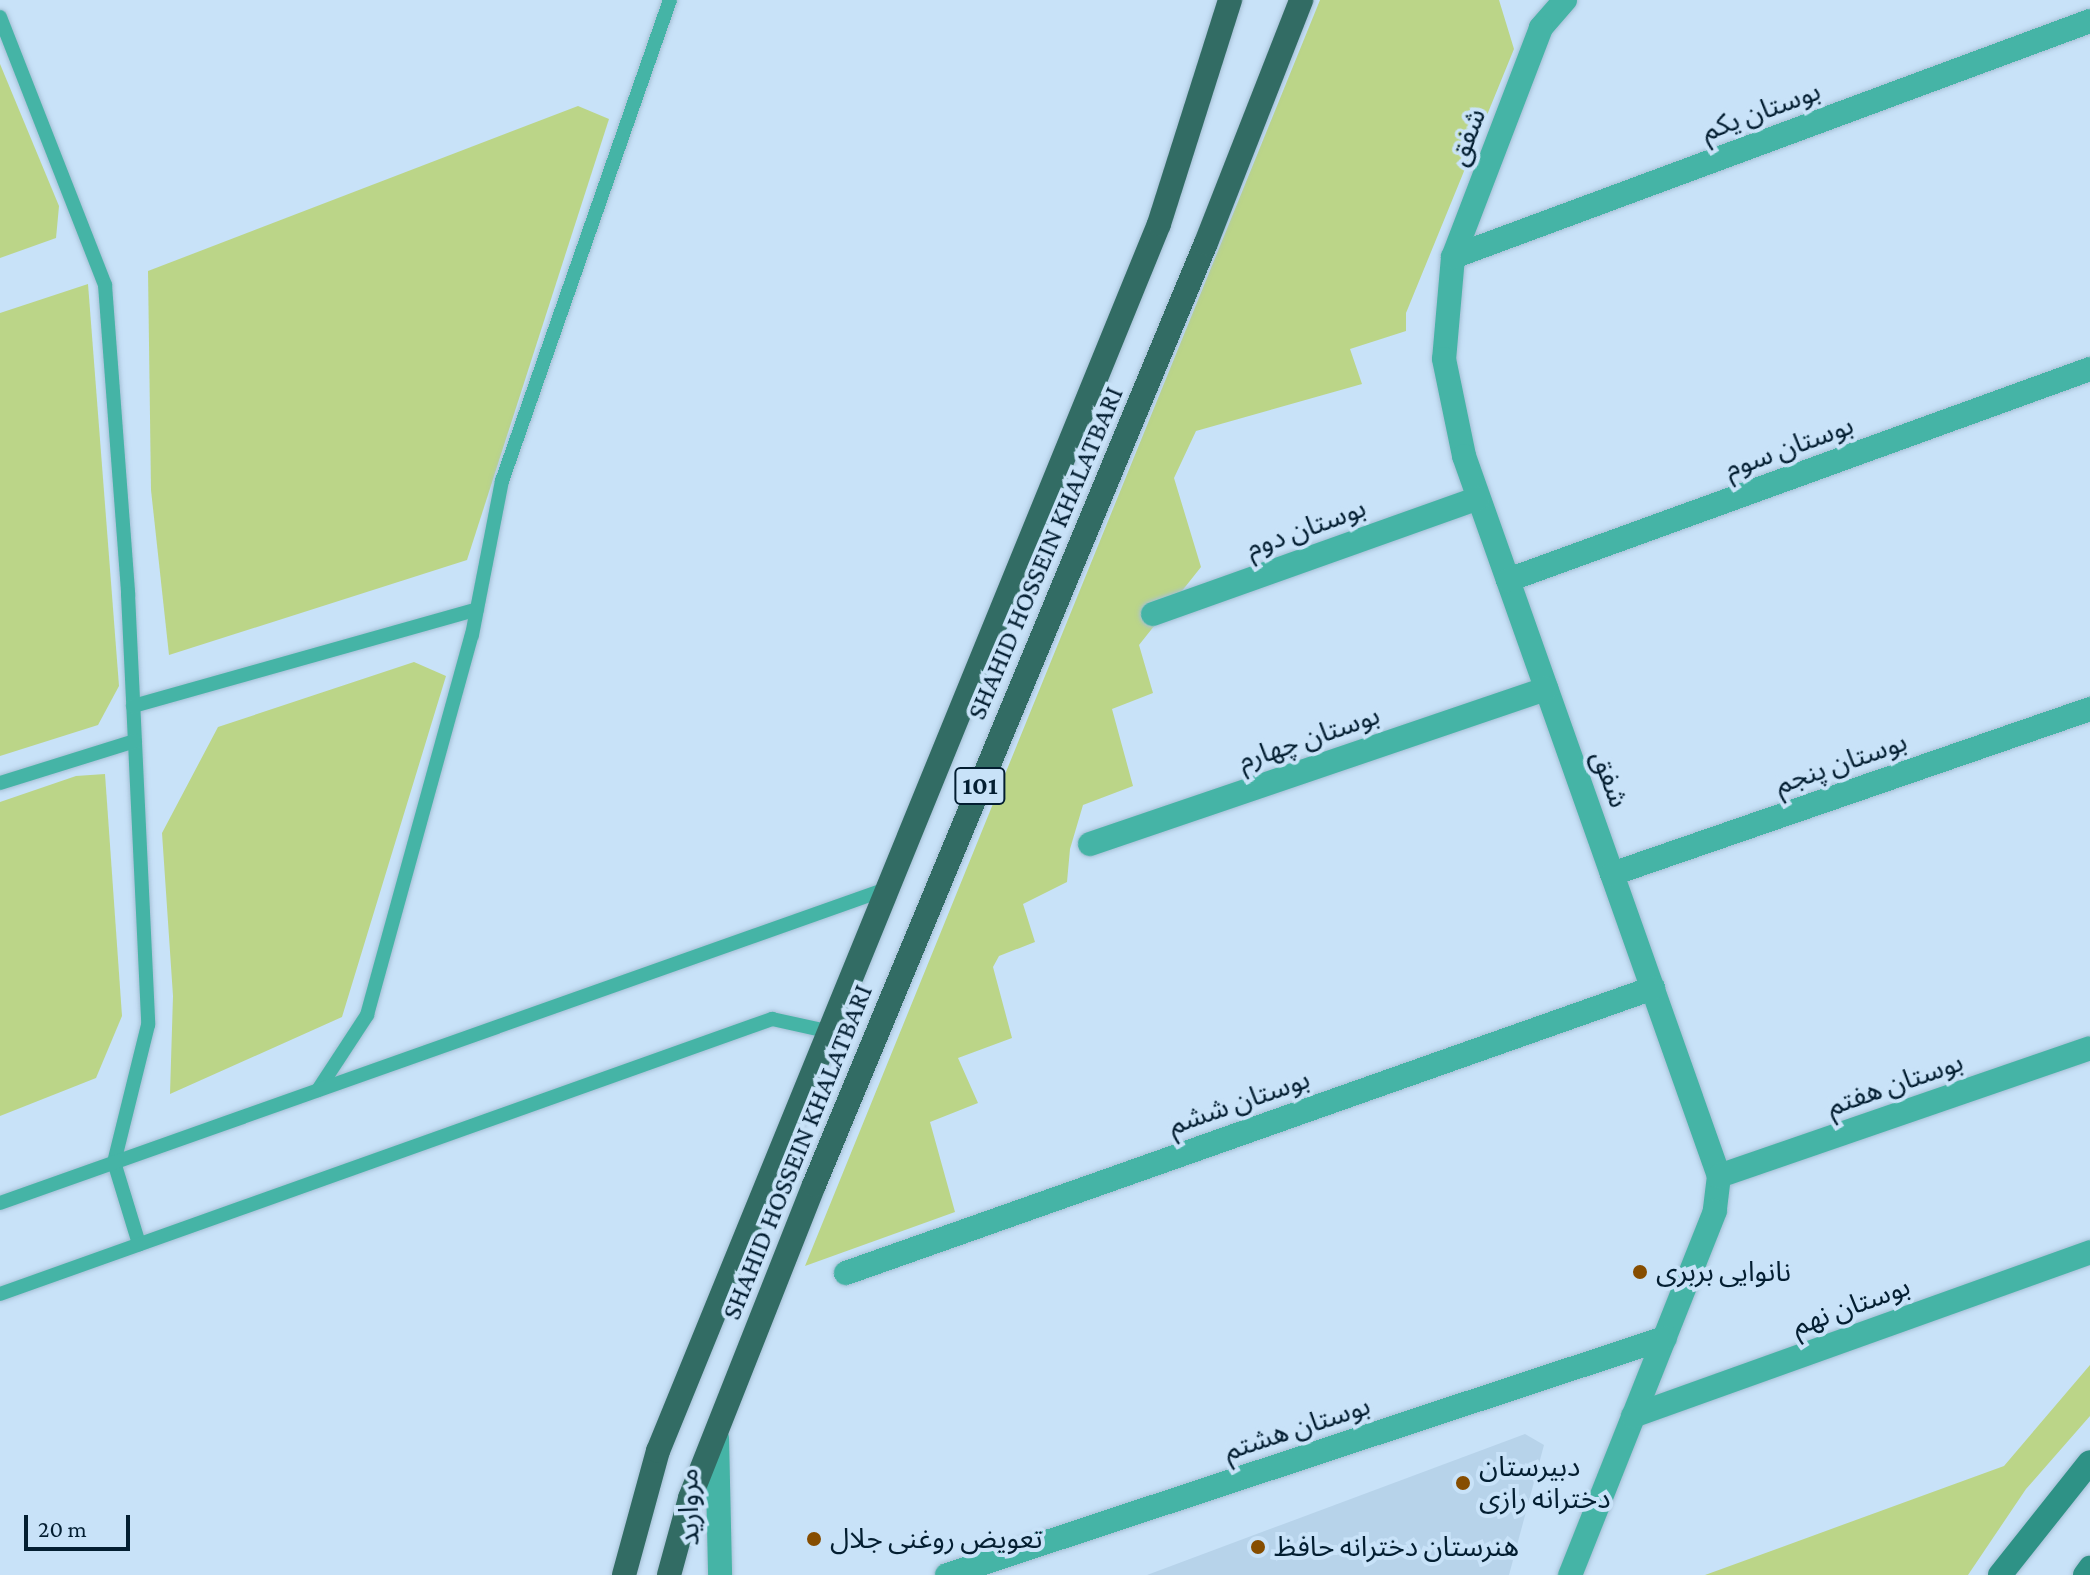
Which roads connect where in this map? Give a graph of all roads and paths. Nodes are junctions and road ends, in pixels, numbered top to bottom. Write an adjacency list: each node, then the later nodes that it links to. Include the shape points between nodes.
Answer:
1 (670, 0): 11 (lane, via 502,481)
2 (1230, 0): 20 (highway, SHAHID HOSSEIN KHALATBARI / 101, via 1159,224)
3 (1301, 0): 34 (highway, SHAHID HOSSEIN KHALATBARI / 101, via 1206,243 809,1198)
4 (1565, 0): 7 (street, شفق, via 1541,28)
5 (0, 17): 14 (lane, via 105,285)
6 (2090, 21): 7 (street, بوستان یکم)
7 (1453, 257): 9 (street, شفق, via 1444,359)
8 (2090, 369): 10 (street, بوستان سوم)
9 (1478, 498): 10 (street, شفق); 12 (street, بوستان دوم)
10 (1508, 580): 13 (street, شفق)
11 (477, 609): 14 (lane); 24 (lane, via 367,1015)
12 (1153, 614)
13 (1546, 689): 18 (street, بوستان چهارم); 19 (street, شفق)
14 (133, 706): 16 (lane)
15 (2090, 709): 19 (street, بوستان پنجم)
16 (135, 741): 17 (lane); 25 (lane, via 148,1025)
17 (0, 783)
18 (1090, 844)
19 (1612, 874): 21 (street, شفق)
20 (889, 888): 22 (highway, SHAHID HOSSEIN KHALATBARI / 101); 24 (lane)
21 (1653, 988): 26 (street, شفق); 30 (street, بوستان ششم)
22 (831, 1032): 28 (lane, via 772,1019); 37 (highway, SHAHID HOSSEIN KHALATBARI / 101, via 658,1451)
23 (2090, 1048): 26 (street, بوستان هفتم)
24 (318, 1090): 25 (lane)
25 (114, 1162): 27 (lane); 28 (lane)
26 (1719, 1176): 32 (street, شفق, via 1715,1211)
27 (0, 1203)
28 (139, 1244): 31 (lane)
29 (2090, 1252): 33 (street, بوستان نهم)
30 (846, 1273)
31 (0, 1294)
32 (1665, 1338): 33 (street, شفق); 40 (street, بوستان هشتم)
33 (1633, 1416): 41 (street, شفق)
34 (717, 1438): 38 (highway, SHAHID HOSSEIN KHALATBARI / 101, via 690,1498); 39 (street, مروارید)
35 (2090, 1462): 42 (main road)
36 (2090, 1568): 43 (main road)
37 (624, 1575)
38 (669, 1575)
39 (720, 1575)
40 (947, 1575)
41 (1570, 1575)
42 (2000, 1575)
43 (2085, 1575)

